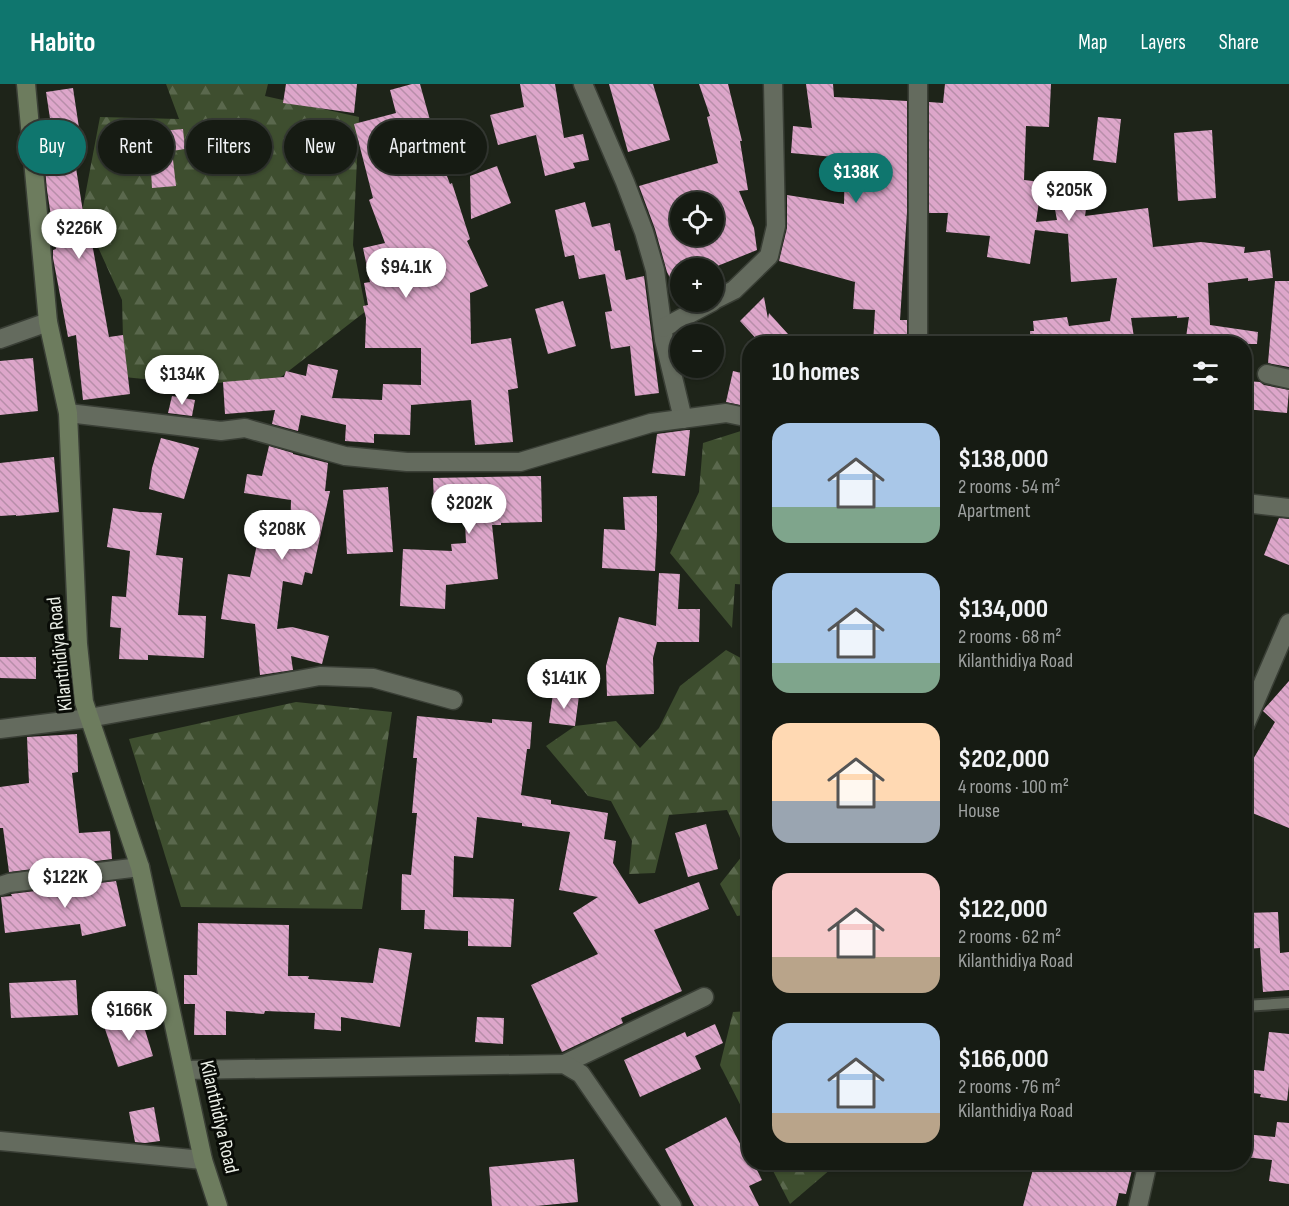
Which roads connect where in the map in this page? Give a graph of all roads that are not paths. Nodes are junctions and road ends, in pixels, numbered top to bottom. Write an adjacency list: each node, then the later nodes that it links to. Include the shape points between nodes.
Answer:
1 (26, 84): 7 (street, Kilanthidiya Road)
2 (583, 84): 8 (street, via 644,232 656,270)
3 (773, 84): 5 (street, via 776,226 769,256)
4 (918, 84): 9 (street)
5 (724, 295)
6 (692, 312): 8 (street)
7 (48, 322): 10 (street); 13 (street, Kilanthidiya Road)
8 (663, 327): 15 (street)
9 (918, 336)
10 (0, 339)
11 (1267, 374): 12 (street)
12 (1289, 379)
13 (68, 413): 15 (street, via 221,431 245,428 345,456 407,462 520,462 651,423); 21 (street, Kilanthidiya Road, via 78,644)
14 (742, 416): 15 (street, via 726,413)
15 (683, 419)
16 (1252, 504): 17 (street)
17 (1289, 508)
18 (1289, 623): 20 (street)
19 (453, 700): 21 (street, via 373,678 320,676)
20 (1252, 709)
21 (89, 718): 22 (street); 23 (street, Kilanthidiya Road)
22 (0, 729)
23 (140, 867): 24 (street); 29 (street, Kilanthidiya Road)
24 (0, 886)
25 (704, 997): 28 (street)
26 (1289, 1003): 27 (lane)
27 (1252, 1006)
28 (564, 1064): 29 (street); 34 (street, via 581,1074)
29 (184, 1070): 31 (street, Kilanthidiya Road)
30 (0, 1141): 31 (street)
31 (203, 1160): 33 (street, Kilanthidiya Road)
32 (1146, 1170): 35 (street)
33 (218, 1206)
34 (672, 1206)
35 (1138, 1206)

